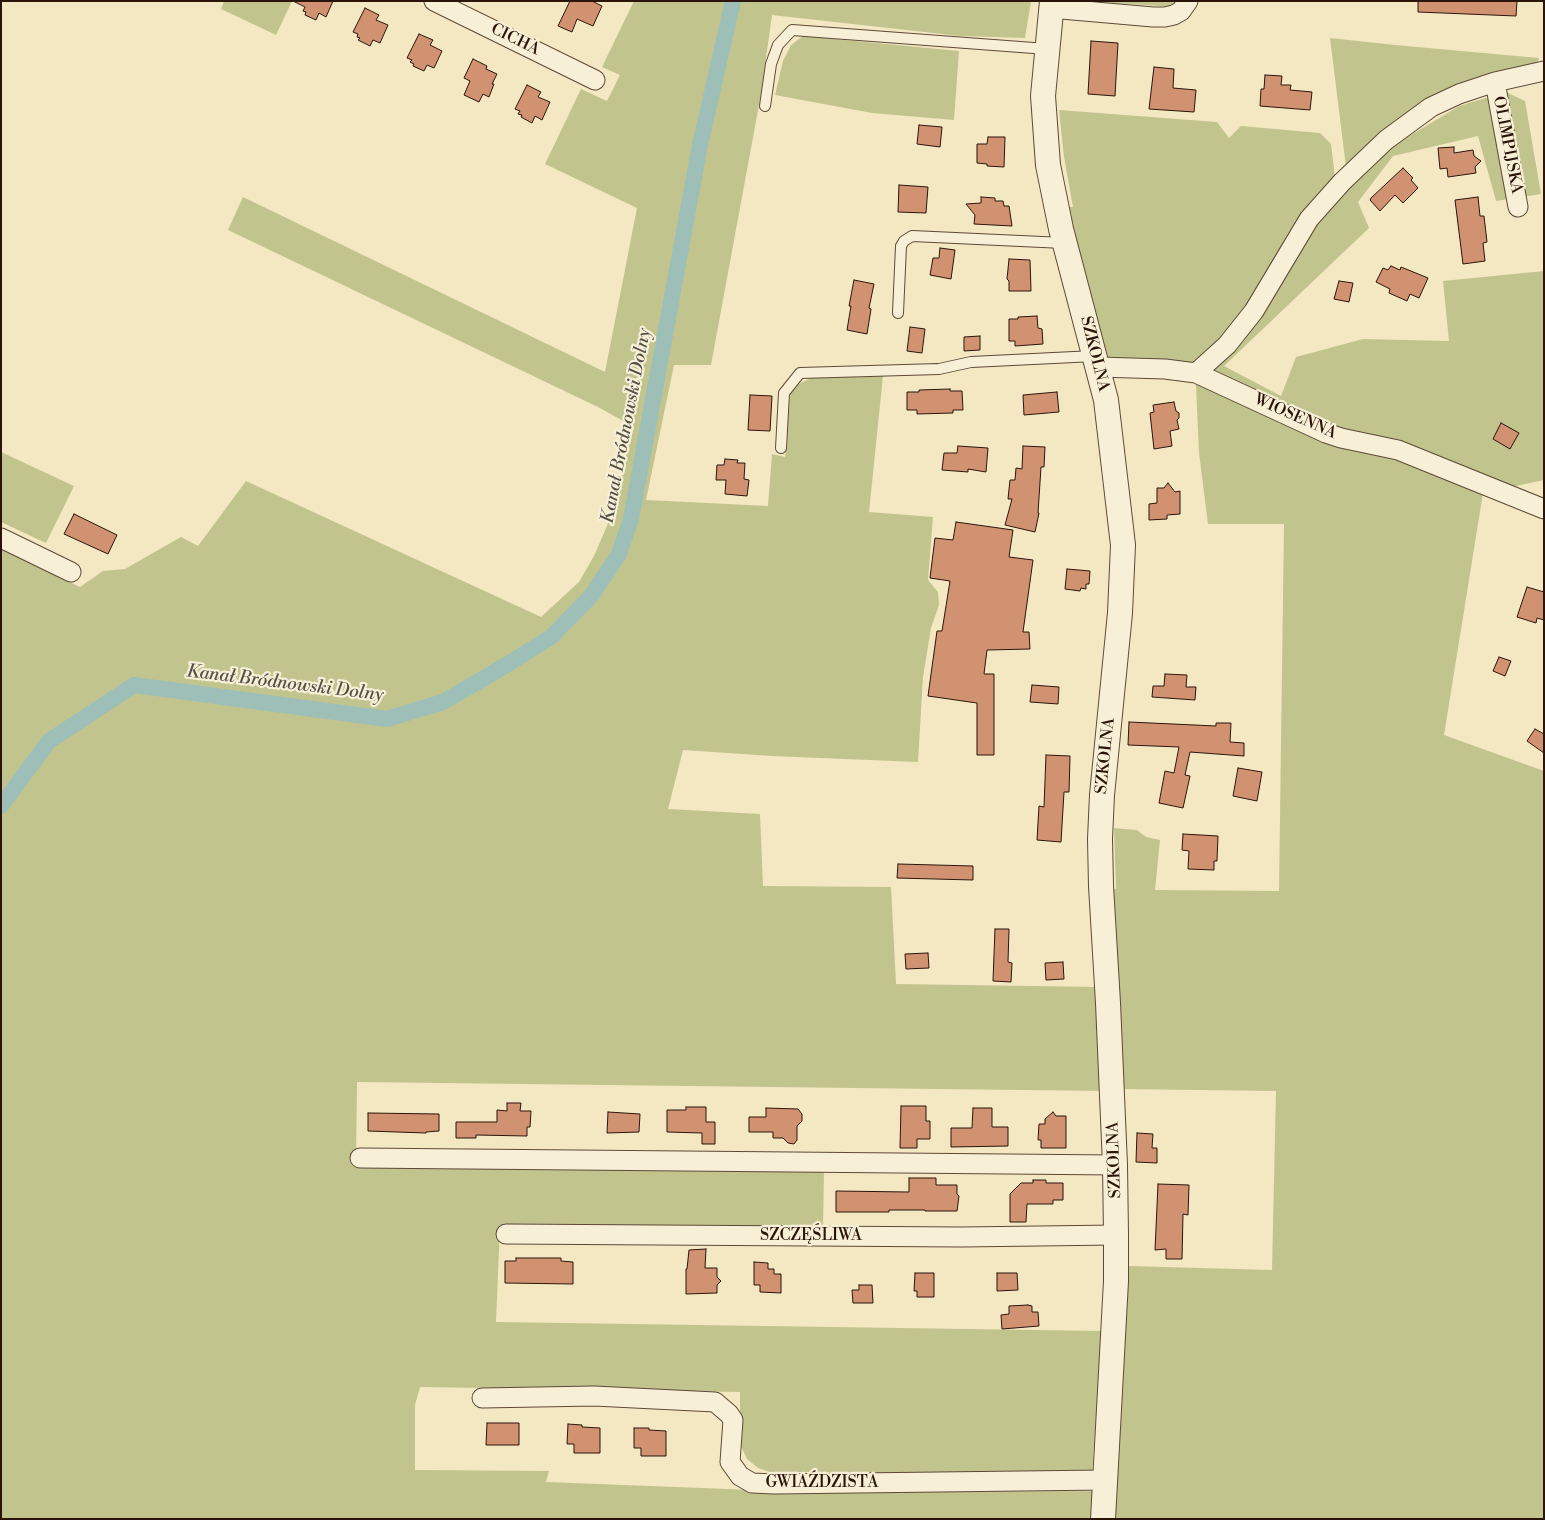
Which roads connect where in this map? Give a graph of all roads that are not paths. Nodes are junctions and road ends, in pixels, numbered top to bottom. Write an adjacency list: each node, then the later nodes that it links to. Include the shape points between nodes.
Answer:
1 (434, 1): 6 (street, CICHA)
2 (1188, 1): 3 (street, via 1181,11 1166,17)
3 (1051, 4): 4 (street, SZKOLNA)
4 (1047, 48): 8 (lane, via 792,30 778,45 771,64); 10 (street, SZKOLNA, via 1043,96 1048,165)
5 (1544, 71): 7 (street)
6 (595, 80)
7 (1495, 82): 9 (street, OLIMPIJSKA); 13 (street, via 1431,107 1366,158 1309,219 1254,311 1227,345)
8 (765, 106)
9 (1518, 207)
10 (1065, 243): 11 (lane, via 912,236 901,246); 12 (street, SZKOLNA)
11 (898, 313)
12 (1097, 361): 13 (street, WIOSENNA); 14 (lane, via 971,362 939,369 800,373 784,393); 19 (street, SZKOLNA, via 1106,400 1123,545 1100,838)
13 (1196, 373): 15 (street, WIOSENNA, via 1326,433 1398,450)
14 (781, 448)
15 (1544, 509)
16 (1, 538): 17 (street)
17 (71, 572)
18 (360, 1158): 19 (street)
19 (1115, 1165): 21 (street, SZKOLNA)
20 (506, 1234): 21 (street, SZCZĘŚLIWA)
21 (1116, 1235): 23 (street, SZKOLNA)
22 (482, 1398): 23 (street, GWIAŹDZISTA, via 594,1396 715,1402 733,1420 730,1462 740,1476 752,1483)
23 (1104, 1480): 24 (street, SZKOLNA)
24 (1103, 1519)

